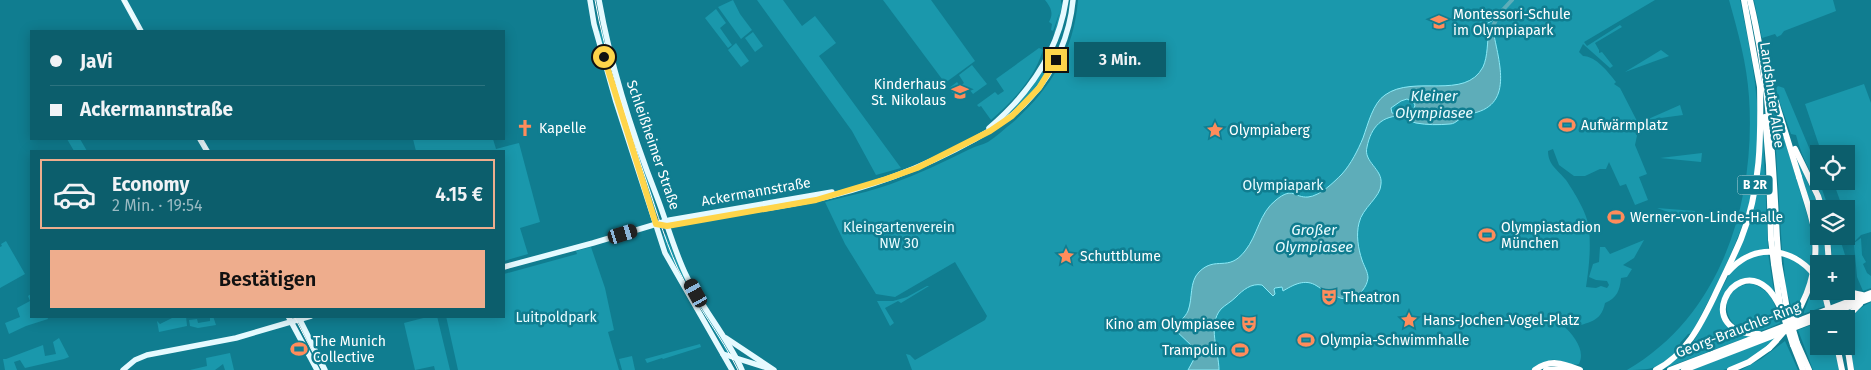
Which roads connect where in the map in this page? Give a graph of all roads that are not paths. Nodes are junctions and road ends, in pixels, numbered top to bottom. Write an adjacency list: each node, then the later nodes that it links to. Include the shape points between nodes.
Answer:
1 (124, 0): 8 (main road)
2 (590, 0): 14 (main road, Schleißheimer Straße, via 616,102)
3 (598, 0): 15 (main road, Schleißheimer Straße, via 620,90)
4 (1066, 0): 12 (main road, Ackermannstraße, via 1058,37 1042,68 1014,106)
5 (1073, 0): 12 (main road, Ackermannstraße, via 1068,28 1058,55 1039,88 1012,116)
6 (1744, 0): 10 (highway, Landshuter Allee / B 2R)
7 (1750, 0): 9 (highway, Landshuter Allee)
8 (140, 30)
9 (1758, 40): 11 (highway, Landshuter Allee); 16 (highway, Landshuter Allee, via 1772,141)
10 (1760, 85): 16 (highway, Landshuter Allee); 19 (highway, B 2R, via 1760,147 1753,197 1741,238)
11 (1786, 132): 13 (highway); 47 (highway, Landshuter Allee, bridge, via 1814,228 1814,268 1807,296 1788,327 1774,343 1749,362)
12 (980, 136): 15 (main road, Ackermannstraße, via 907,172 842,192 794,198)
13 (1819, 200)
14 (656, 224): 15 (main road, Ackermannstraße); 17 (main road); 29 (main road, Schleißheimer Straße, via 668,260)
15 (666, 224): 27 (main road, Schleißheimer Straße, via 686,277)
16 (1774, 239): 22 (highway, Landshuter Allee, bridge)
17 (505, 267)
18 (1810, 271): 19 (highway, via 1799,260 1768,251 1742,259)
19 (1723, 279): 44 (highway, B 2R, via 1687,344)
20 (1871, 293): 21 (highway, Georg-Brauchle-Ring)
21 (1867, 298): 23 (highway); 26 (highway, Georg-Brauchle-Ring); 46 (highway, Georg-Brauchle-Ring)
22 (1784, 310): 26 (highway, via 1770,291 1759,283 1739,283 1727,293 1723,306 1728,323 1742,333); 28 (highway, Landshuter Allee, bridge)
23 (1854, 310)
24 (299, 318): 25 (main road); 37 (main road)
25 (289, 319): 35 (main road, via 236,338 146,355); 36 (main road)
26 (1765, 334): 45 (highway, Georg-Brauchle-Ring)
27 (722, 335): 32 (main road, Schleißheimer Straße); 40 (main road)
28 (1795, 344): 48 (highway, Landshuter Allee); 49 (highway, Landshuter Allee)
29 (723, 354): 32 (main road); 38 (main road, Schleißheimer Straße)
30 (1839, 355): 50 (highway)
31 (1849, 355): 51 (highway)
32 (737, 359): 33 (main road); 39 (main road, Schleißheimer Straße)
33 (761, 369): 40 (main road)
34 (1577, 369): 41 (highway, via 1551,362); 43 (highway)
35 (123, 370)
36 (317, 370)
37 (324, 370)
38 (732, 370)
39 (742, 370)
40 (774, 370)
41 (1535, 370)
42 (1546, 370): 43 (highway)
43 (1558, 370)
44 (1656, 370)
45 (1670, 370)
46 (1684, 370)
47 (1730, 370)
48 (1803, 370)
49 (1809, 370)
50 (1842, 370)
51 (1851, 370)

